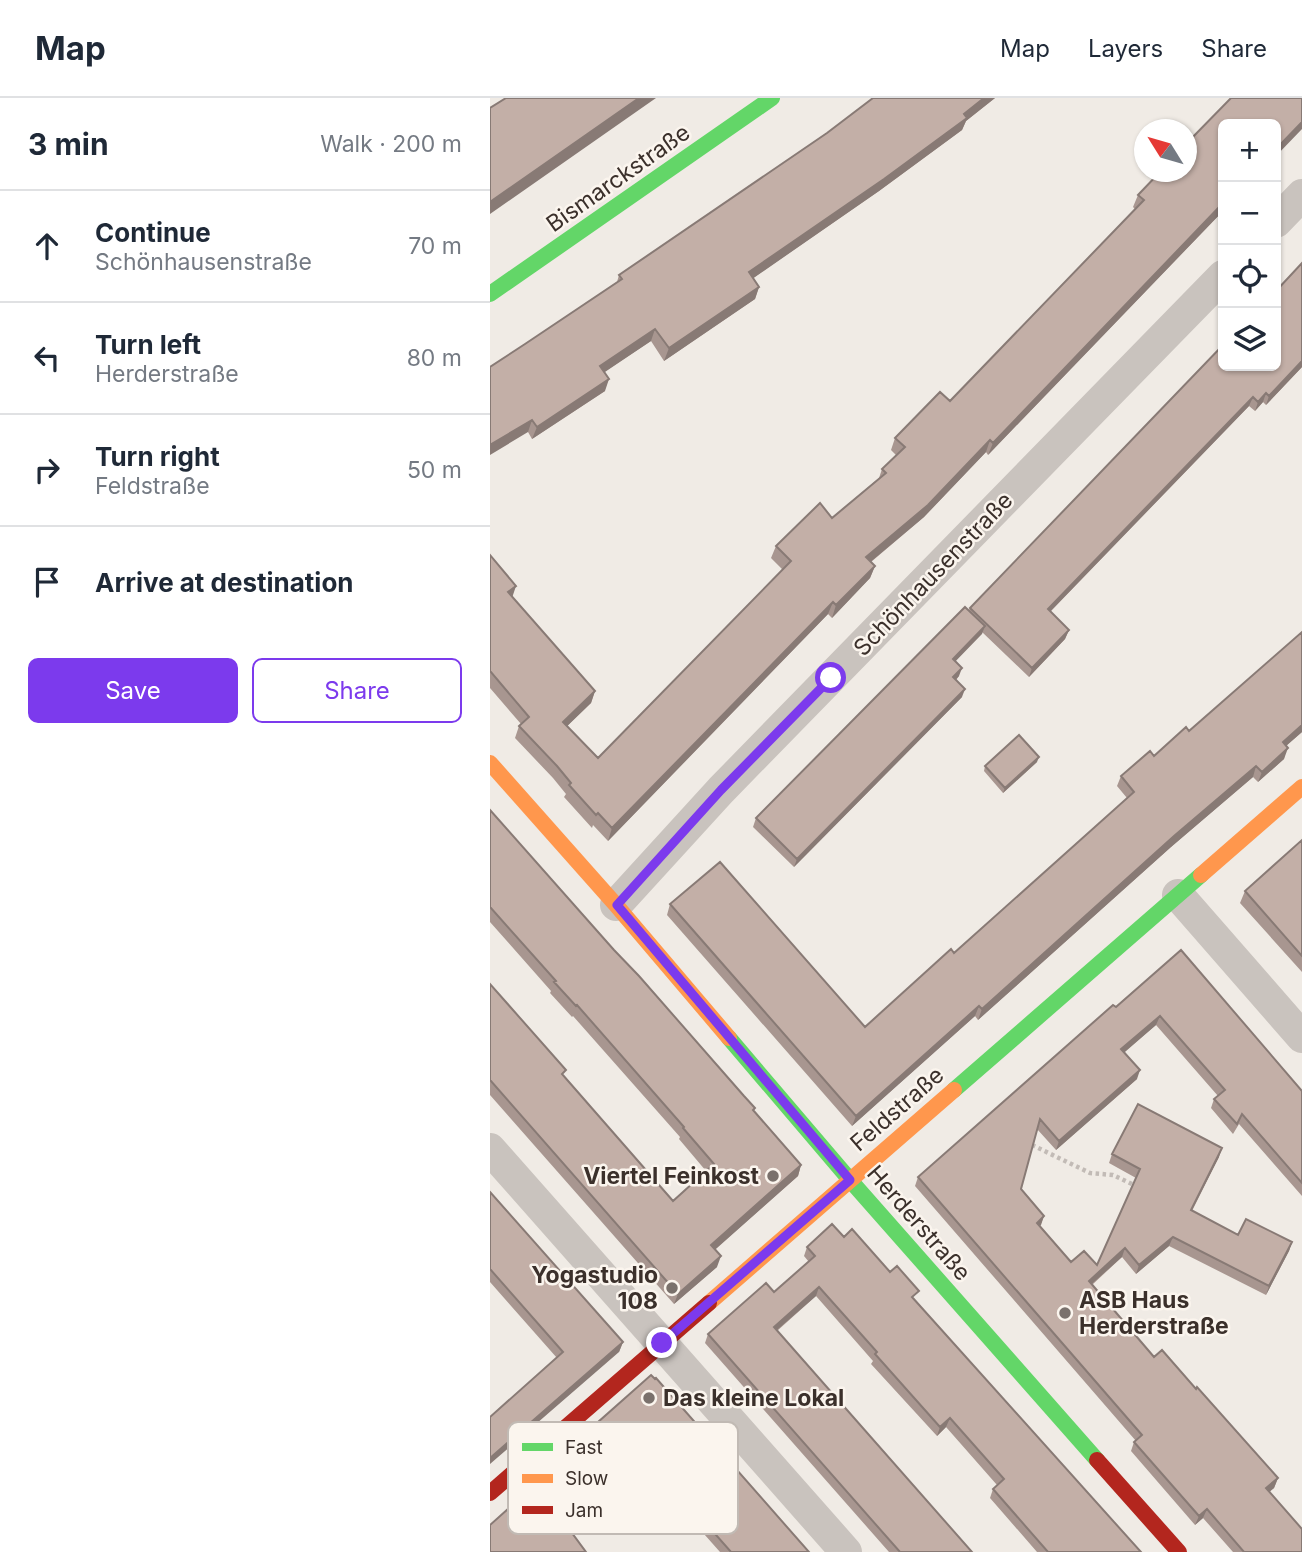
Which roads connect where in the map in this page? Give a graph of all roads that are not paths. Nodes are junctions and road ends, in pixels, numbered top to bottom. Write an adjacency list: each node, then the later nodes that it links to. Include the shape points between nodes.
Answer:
1 (772, 98): 5 (street, Bismarckstraße)
2 (1302, 195): 3 (street)
3 (1281, 217)
4 (1218, 281): 9 (street, Schönhausenstraße, via 721,790)
5 (490, 294)
6 (490, 763): 9 (street, Herderstraße)
7 (1302, 787): 8 (street, Feldstraße)
8 (1178, 895): 10 (street); 12 (street, Feldstraße)
9 (617, 905): 12 (street, Herderstraße)
10 (1302, 1037)
11 (490, 1149): 13 (street)
12 (850, 1180): 13 (street, Feldstraße); 20 (street, Herderstraße)
13 (662, 1343): 14 (street, Feldstraße); 15 (street)
14 (571, 1422)
15 (732, 1422)
16 (738, 1429): 19 (street)
17 (508, 1477): 18 (street, Feldstraße)
18 (490, 1493)
19 (846, 1552)
20 (1179, 1552)

